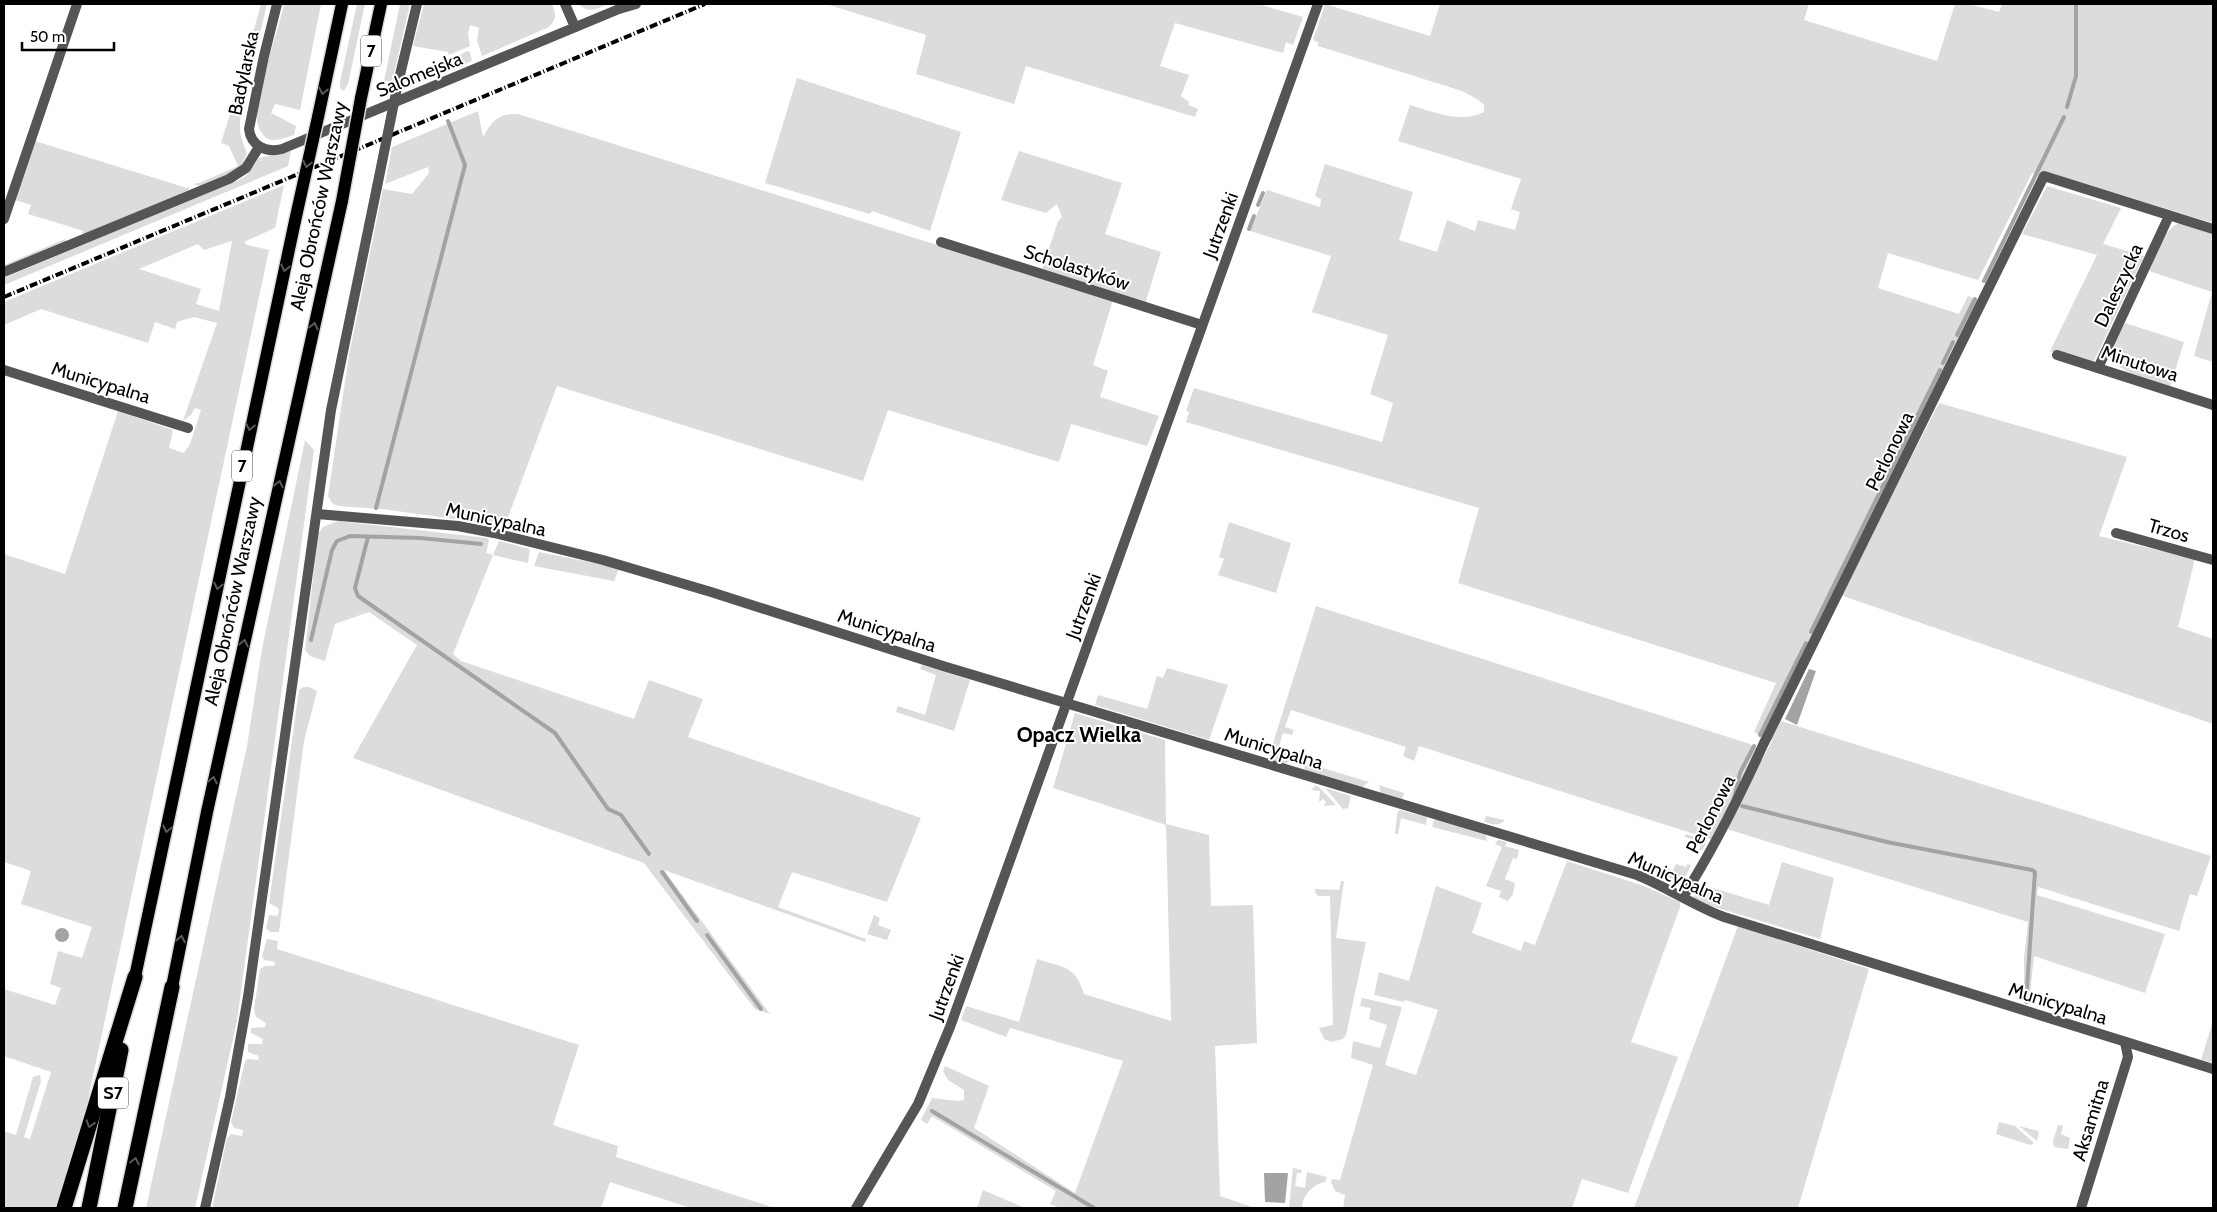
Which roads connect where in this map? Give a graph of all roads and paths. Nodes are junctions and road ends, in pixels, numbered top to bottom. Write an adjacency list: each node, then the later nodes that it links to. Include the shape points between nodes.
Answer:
1 (77, 4): 14 (street)
2 (277, 4): 12 (street, Badylarska, via 250,124 251,137)
3 (336, 4): 11 (main road)
4 (342, 4): 11 (main road, Aleja Obrońców Warszawy / 7)
5 (381, 4): 30 (main road, Aleja Obrońców Warszawy / 7, one-way to 5, bridge, via 211,793 342,201)
6 (417, 4): 24 (street, bridge, via 338,374)
7 (565, 4): 10 (street)
8 (636, 4): 10 (street, Salomejska)
9 (1318, 4): 18 (street, Jutrzenki)
10 (575, 27): 12 (street, Salomejska, via 282,148)
11 (328, 64): 29 (main road, Aleja Obrońców Warszawy / 7, one-way to 29, bridge)
12 (259, 147): 17 (street, via 240,174)
13 (2170, 216): 15 (street, Perlonowa); 20 (street, Daleszycka); 28 (street, Perlonowa, via 2044,176 1740,796 1707,860)
14 (4, 218)
15 (2213, 229)
16 (941, 242): 18 (street, Scholastyków)
17 (4, 272)
18 (1202, 326): 27 (street, Jutrzenki)
19 (2057, 355): 20 (street, Minutowa)
20 (2098, 368): 22 (street, Minutowa)
21 (4, 370): 23 (street, Municypalna)
22 (2213, 405)
23 (188, 428)
24 (317, 514): 27 (street, Municypalna, via 458,526 603,560); 36 (street, via 248,997)
25 (2116, 533): 26 (street, Trzos)
26 (2213, 560)
27 (1066, 703): 28 (street, Municypalna, via 1637,875); 37 (street, Jutrzenki, via 928,1080 918,1104)
28 (1683, 897): 31 (street, Municypalna, via 1733,920)
29 (135, 977): 33 (highway, one-way to 33); 34 (highway, Aleja Obrońców Warszawy / S7)
30 (172, 987): 35 (highway, Aleja Obrońców Warszawy / S7, one-way to 30)
31 (2125, 1042): 32 (street, Municypalna); 38 (street, Aksamitna, via 2128,1058)
32 (2211, 1068)
33 (64, 1208)
34 (89, 1208)
35 (125, 1208)
36 (205, 1208)
37 (856, 1208)
38 (2081, 1208)

